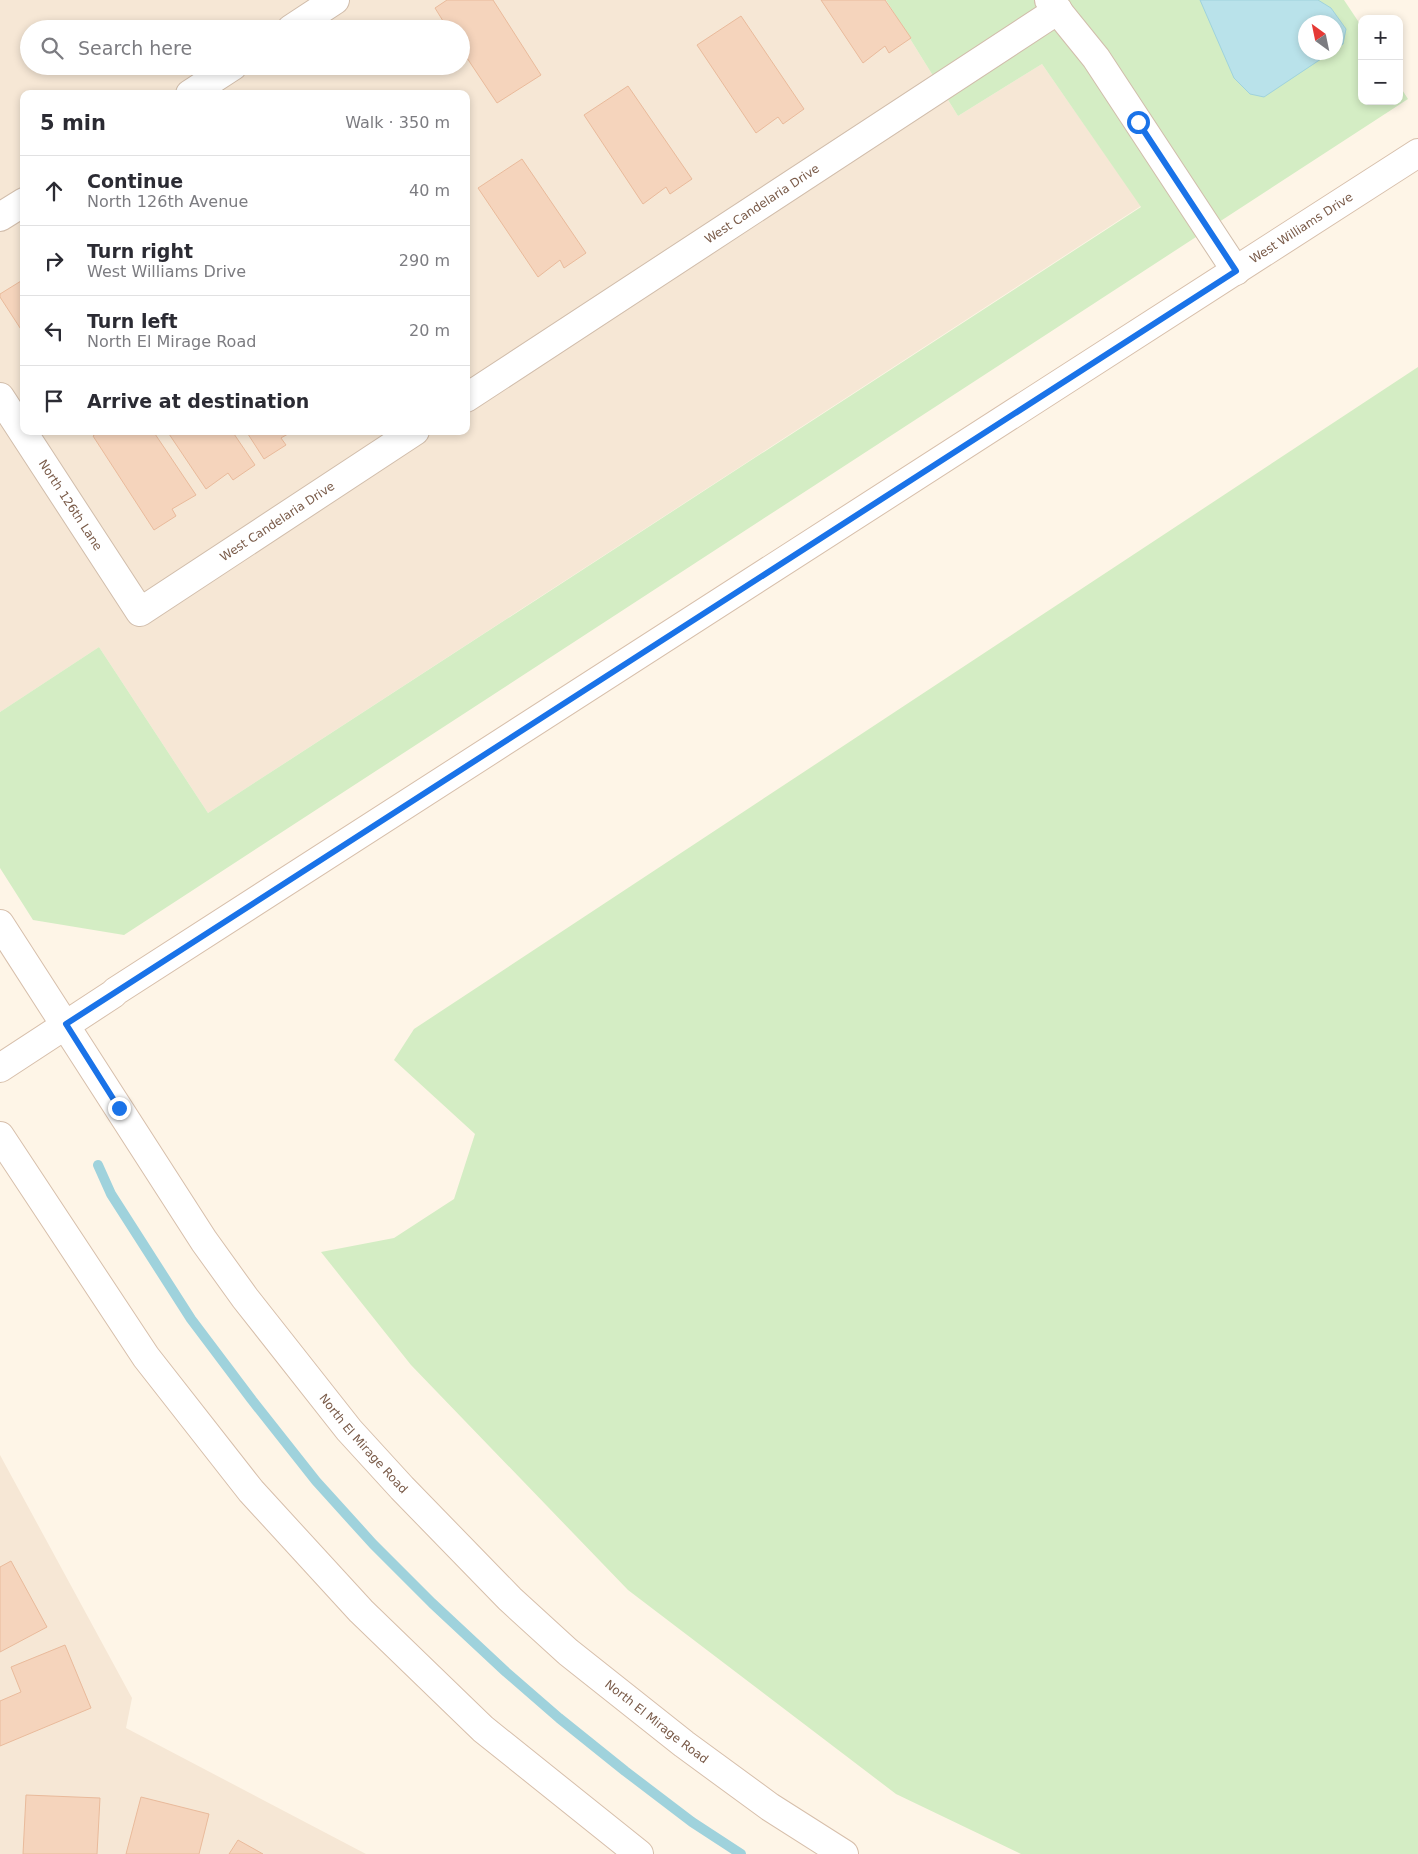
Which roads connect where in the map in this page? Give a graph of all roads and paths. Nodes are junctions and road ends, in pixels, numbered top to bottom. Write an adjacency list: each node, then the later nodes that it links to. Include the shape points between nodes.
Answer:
1 (335, 0): 3 (main road)
2 (1054, 5): 9 (main road, via 1096,58); 10 (main road, West Candelaria Drive)
3 (305, 20)
4 (219, 75): 5 (main road)
5 (196, 90)
6 (1418, 153): 9 (main road, West Williams Drive)
7 (20, 205): 8 (main road)
8 (0, 218)
9 (1236, 271): 17 (main road, West Williams Drive)
10 (470, 395)
11 (0, 397): 12 (main road, North 126th Lane)
12 (20, 428)
13 (25, 435): 15 (main road, North 126th Lane)
14 (409, 435): 15 (main road, West Candelaria Drive)
15 (140, 612)
16 (0, 924): 17 (main road, North El Mirage Road)
17 (66, 1024): 18 (main road, West Williams Drive); 21 (main road, North El Mirage Road, via 204,1241 245,1298 349,1430 402,1488 510,1599 568,1652 770,1807)
18 (0, 1068)
19 (0, 1136): 20 (main road, via 146,1357 251,1491 362,1611 483,1729)
20 (639, 1854)
21 (844, 1854)

